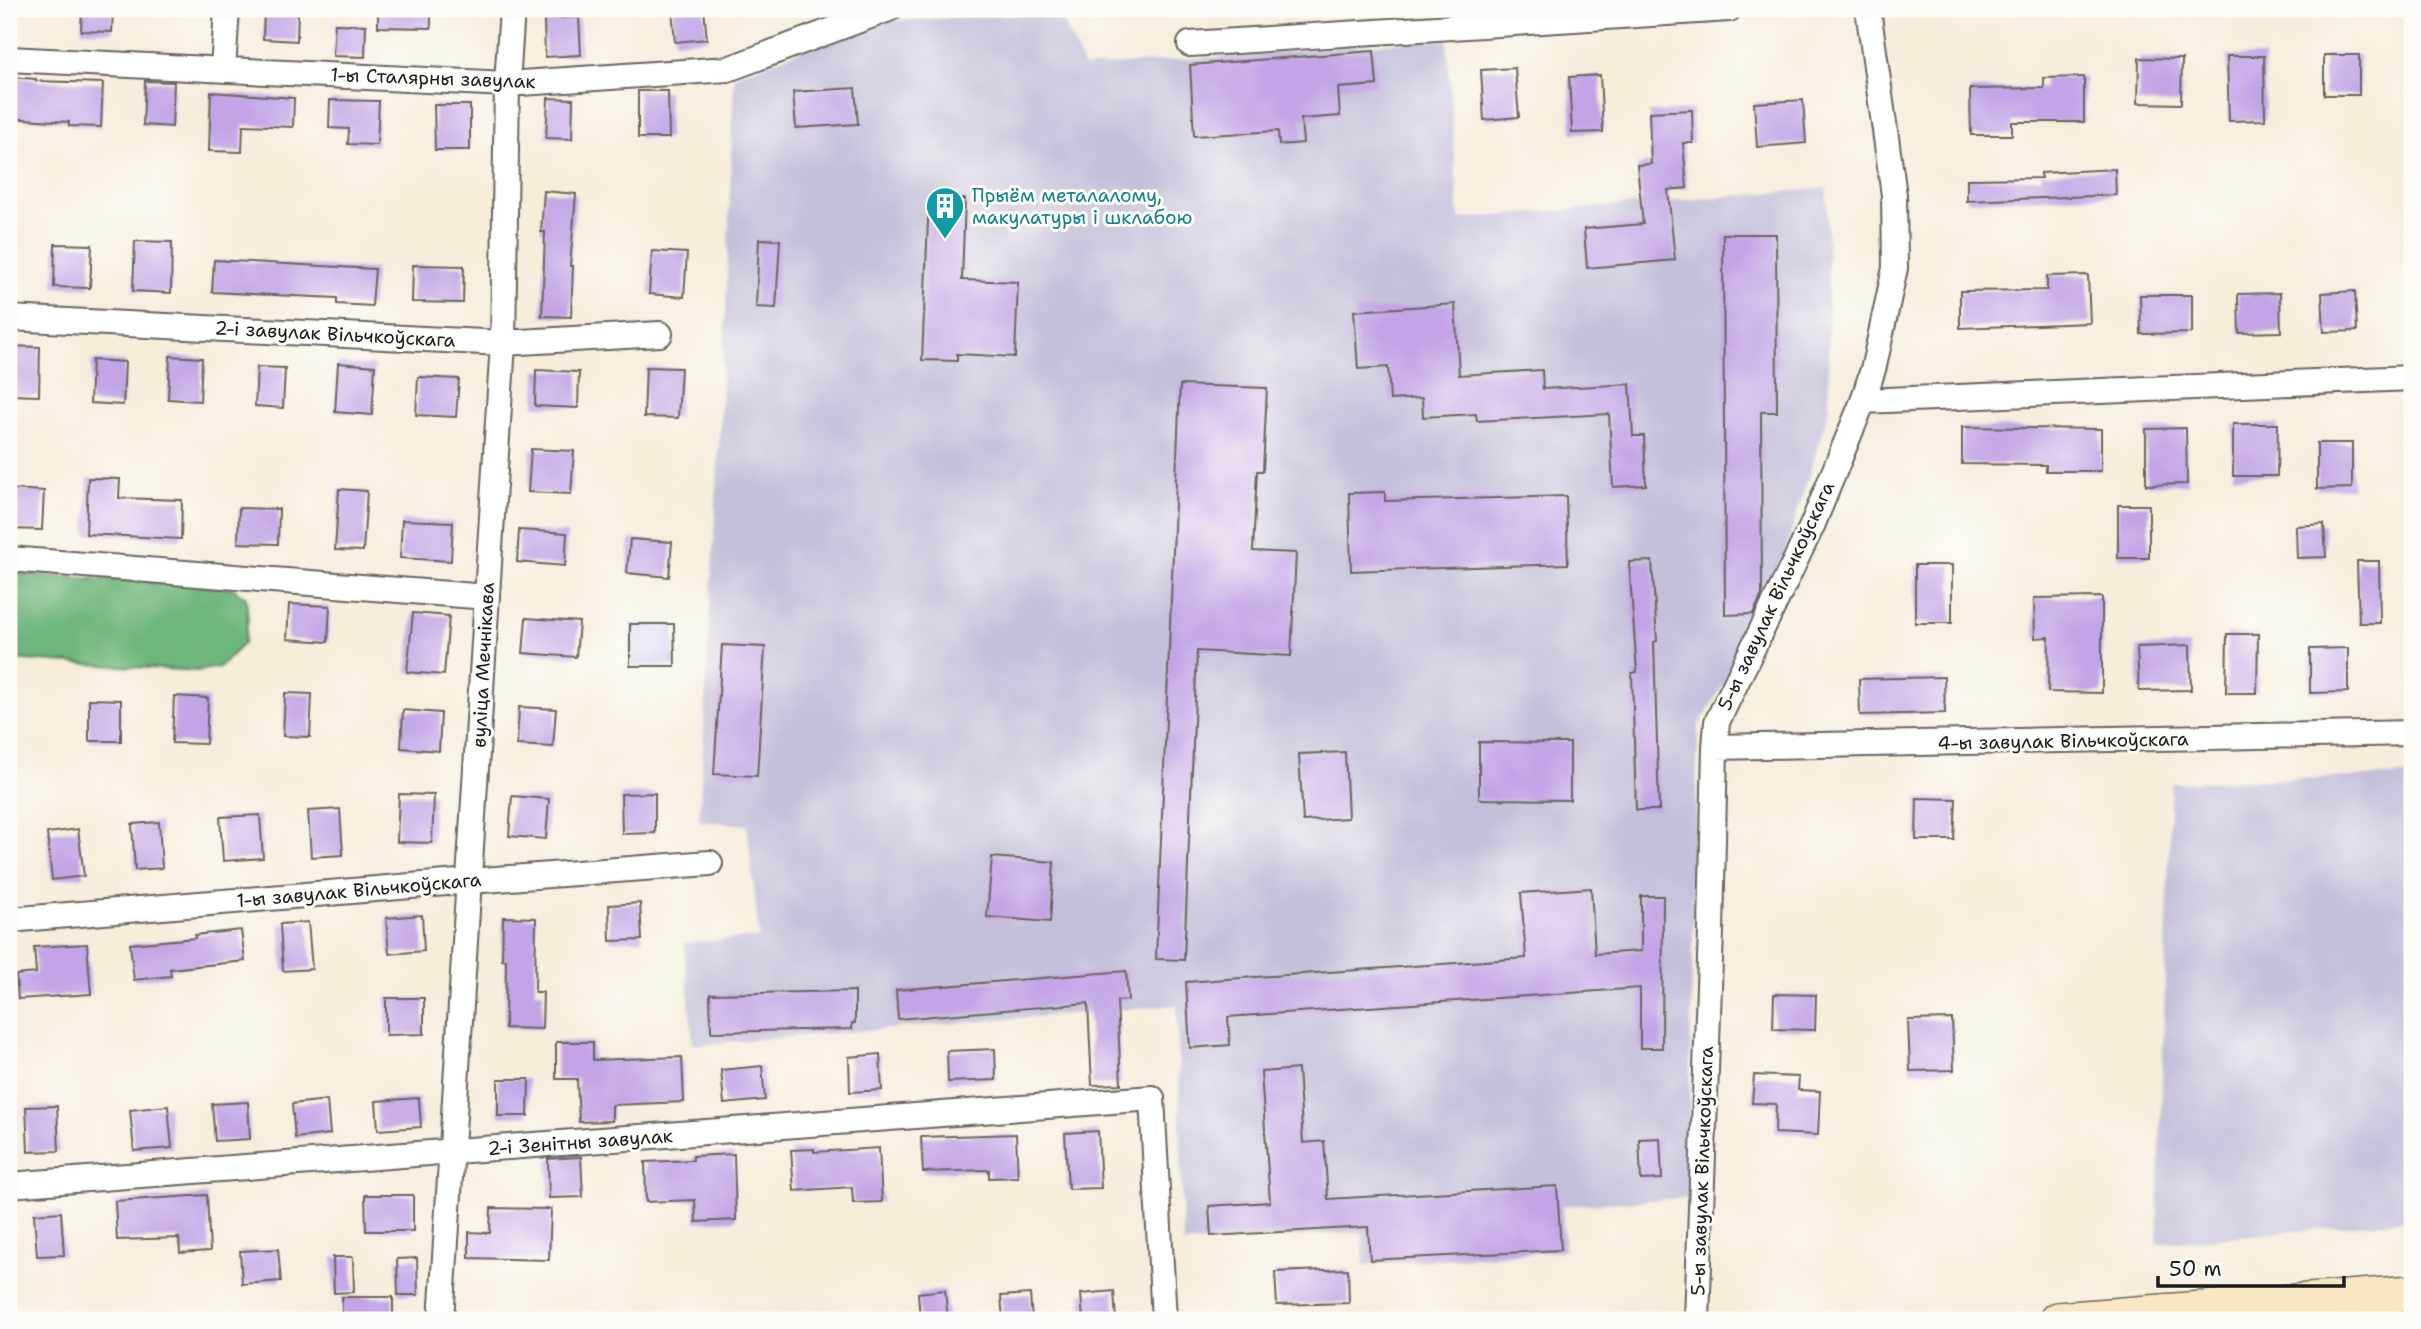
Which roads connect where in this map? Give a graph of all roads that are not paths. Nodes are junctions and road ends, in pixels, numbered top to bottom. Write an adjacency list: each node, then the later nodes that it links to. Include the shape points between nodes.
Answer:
1 (227, 9): 8 (street)
2 (512, 9): 9 (street, вуліца Мечнікава)
3 (889, 9): 9 (street, 1-ы Сталярны завулак, via 728,69)
4 (1729, 9): 6 (street)
5 (1868, 9): 14 (street, 5-ы завулак Вільчкоўскага, via 1894,195 1895,268)
6 (1190, 44)
7 (9, 59): 8 (street, 1-ы Сталярны завулак)
8 (223, 70): 9 (street, 1-ы Сталярны завулак)
9 (507, 85): 12 (street, вуліца Мечнікава)
10 (9, 318): 12 (street, 2-і завулак Вільчкоўскага)
11 (660, 334): 12 (street, 2-і завулак Вільчкоўскага)
12 (503, 343): 16 (street, вуліца Мечнікава)
13 (2412, 378): 14 (street)
14 (1863, 401): 18 (street, 5-ы завулак Вільчкоўскага, via 1812,526 1717,722)
15 (9, 559): 16 (street)
16 (487, 597): 20 (street, вуліца Мечнікава)
17 (2412, 733): 18 (street, 4-ы завулак Вільчкоўскага)
18 (1715, 747): 27 (street, 5-ы завулак Вільчкоўскага)
19 (710, 863): 20 (street, 1-ы завулак Вільчкоўскага)
20 (470, 881): 21 (street, 1-ы завулак Вільчкоўскага); 22 (street, вуліца Мечнікава)
21 (9, 920)
22 (450, 1152): 23 (street, 2-і Зенітны завулак); 25 (street, вуліца Мечнікава); 26 (street, 2-і Зенітны завулак, via 1152,1098)
23 (9, 1185)
24 (2412, 1293): 28 (main road)
25 (441, 1320)
26 (1164, 1320)
27 (1697, 1320)
28 (2057, 1320)

